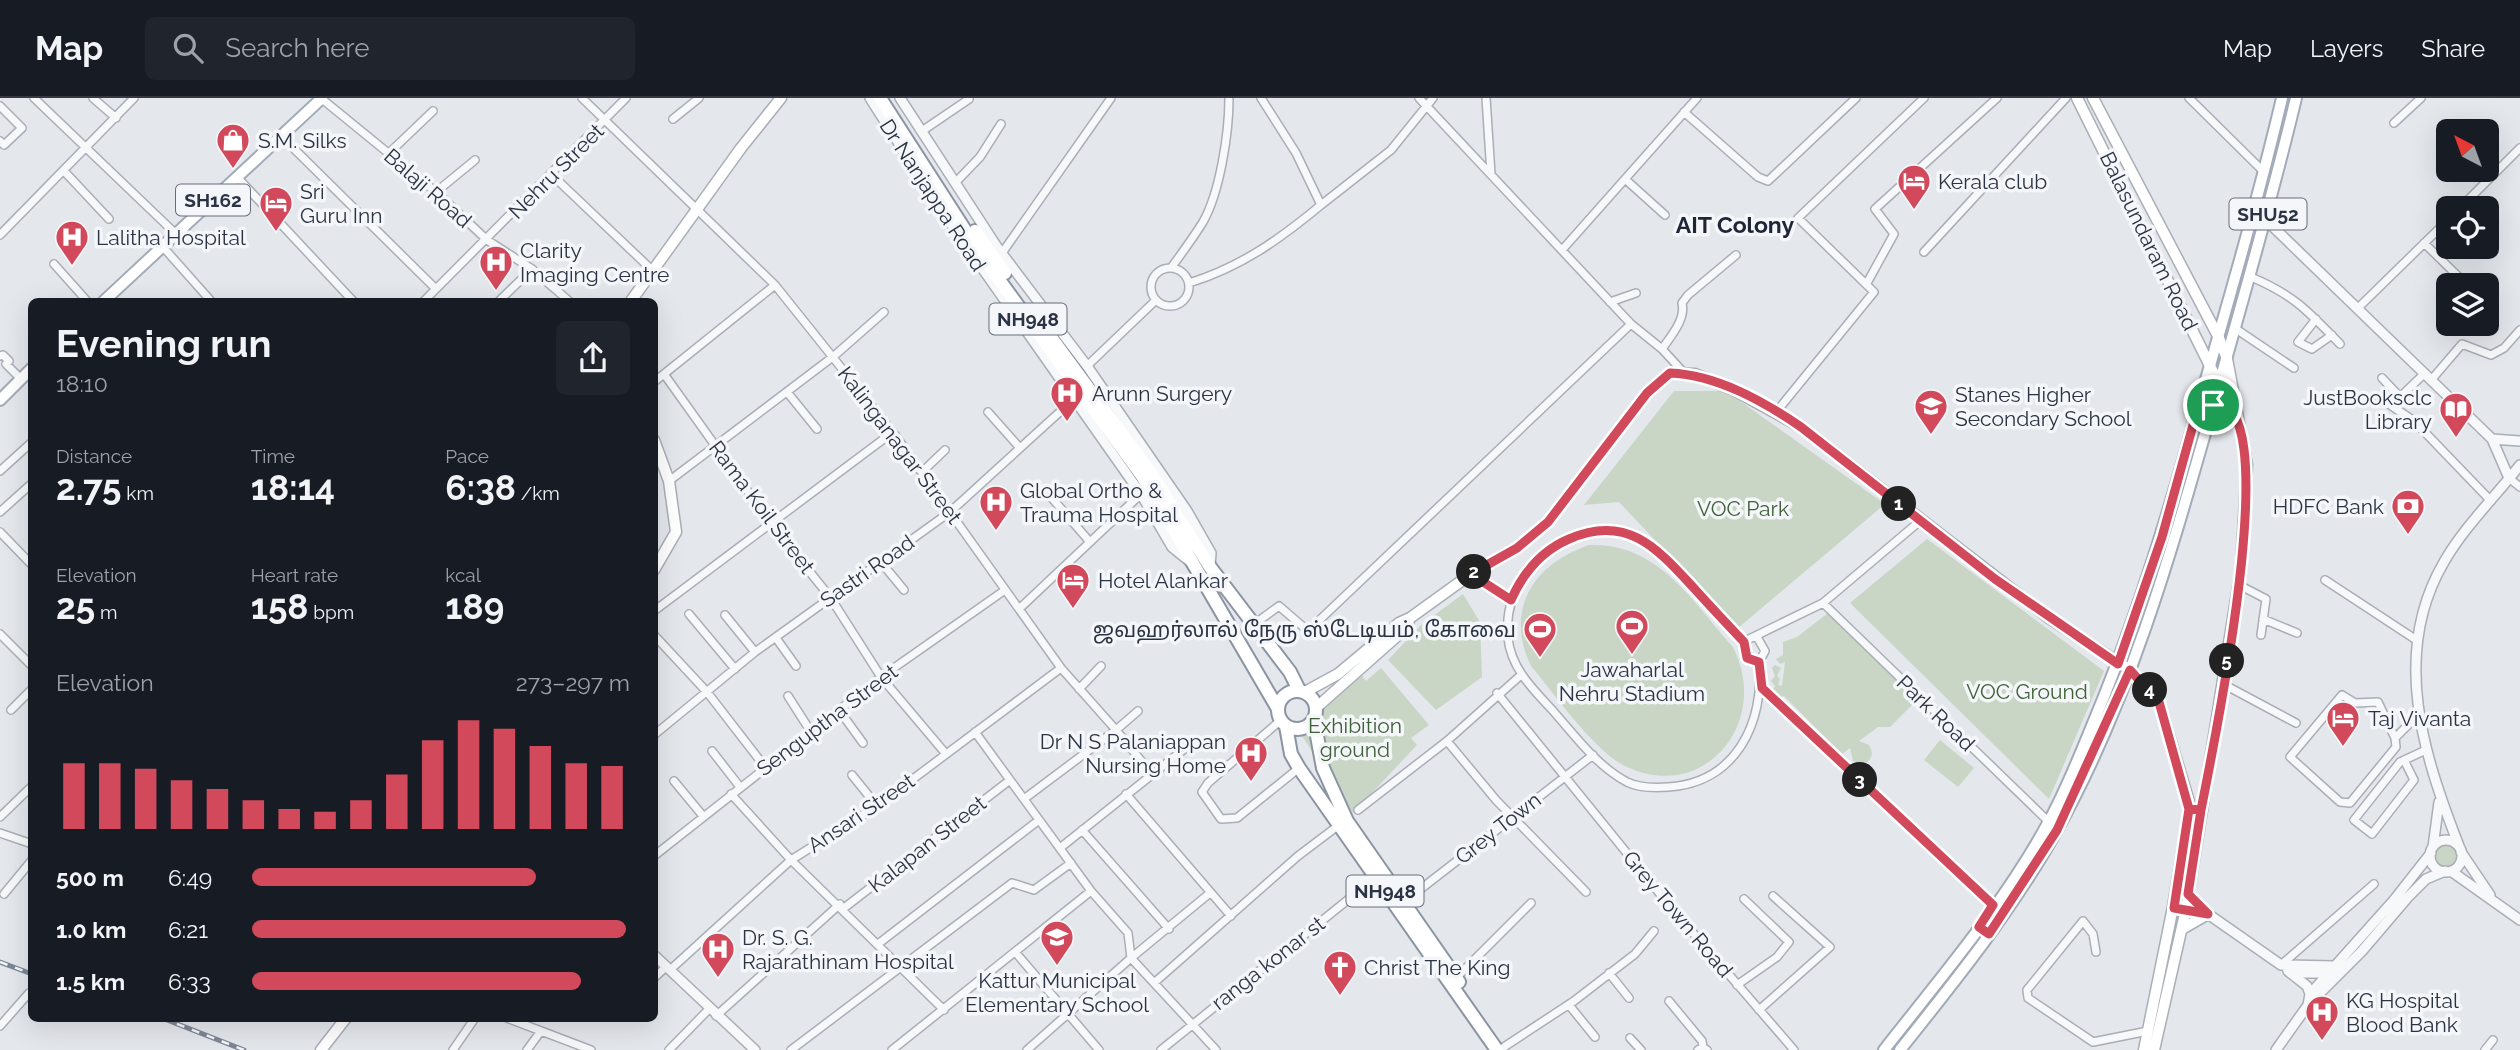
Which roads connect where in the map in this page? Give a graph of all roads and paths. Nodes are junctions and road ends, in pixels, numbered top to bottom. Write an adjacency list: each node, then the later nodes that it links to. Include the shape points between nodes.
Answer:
1 (34, 98): 43 (street)
2 (93, 98): 35 (street)
3 (134, 98): 35 (street)
4 (322, 98): 41 (main road, SH162); 45 (street, Balaji Road)
5 (582, 98): 37 (street, Kalinganagar Street)
6 (626, 98): 37 (street, Nehru Street)
7 (699, 98): 36 (street)
8 (781, 98): 59 (main road)
9 (870, 98): 120 (street, Dr Nanjappa Road, via 942,211)
10 (880, 98): 151 (highway, NH948, via 981,255)
11 (890, 98): 151 (highway, NH948, via 988,249 1151,473)
12 (900, 98): 40 (street, Dr Nanjappa Road)
13 (1111, 98): 71 (street)
14 (1229, 98): 74 (street, via 1211,204)
15 (1261, 98): 58 (street, via 1296,153)
16 (1419, 98): 32 (street)
17 (1433, 98): 32 (street)
18 (1486, 98): 52 (street)
19 (1697, 98): 34 (street)
20 (1856, 98): 34 (street, via 1768,181)
21 (1924, 98): 80 (street, via 1798,218)
22 (1997, 98): 80 (street, via 1875,209 1895,234)
23 (2066, 98): 70 (street)
24 (2077, 98): 108 (main road, Balasundaram Road)
25 (2093, 98): 101 (main road, Balasundaram Road)
26 (2189, 98): 50 (street)
27 (2282, 98): 50 (main road, SHU52)
28 (2296, 98): 62 (main road, SHU52)
29 (2421, 98): 38 (street)
30 (970, 99): 40 (street)
31 (0, 106): 42 (street, via 22,128 4,145)
32 (1428, 107): 52 (street); 58 (street, via 1391,150)
33 (433, 111): 45 (street)
34 (1684, 112): 54 (street)
35 (116, 118): 43 (street)
36 (673, 119)
37 (605, 121): 51 (street, Nehru Street); 59 (street, Kalinganagar Street)
38 (2394, 123)
39 (1001, 124): 55 (street, via 980,157)
40 (922, 131): 55 (street, Dr Nanjappa Road)
41 (281, 136): 53 (main road, SH162); 82 (street)
42 (0, 141)
43 (88, 147): 49 (street); 64 (street)
44 (2520, 148): 46 (street)
45 (388, 153): 56 (street, Balaji Road)
46 (2512, 157): 48 (street); 57 (street)
47 (475, 160): 56 (street)
48 (2520, 164)
49 (64, 171): 61 (street); 65 (street)
50 (2264, 172): 101 (main road, SHU52)
51 (551, 174): 66 (street, Nehru Street); 76 (street)
52 (1491, 174): 69 (street)
53 (237, 177): 64 (main road, SH162); 87 (street)
54 (1625, 179): 60 (street); 69 (street)
55 (955, 183): 71 (street, Dr Nanjappa Road)
56 (436, 192): 66 (street, Balaji Road)
57 (2472, 196)
58 (1321, 205): 79 (street, via 1255,256)
59 (695, 211): 76 (main road); 81 (street, Kalinganagar Street)
60 (1665, 215)
61 (109, 219)
62 (2267, 221): 78 (main road, SHU52); 94 (street)
63 (2436, 231): 67 (street)
64 (177, 234): 68 (main road, SH162)
65 (0, 235)
66 (487, 240): 75 (street, Balaji Road); 82 (street, Nehru Street)
67 (2424, 243): 77 (street); 94 (street)
68 (163, 247): 85 (main road, SH162); 86 (street)
69 (1562, 250): 93 (street)
70 (1924, 252)
71 (1002, 253): 107 (street, Dr Nanjappa Road)
72 (1735, 255): 103 (street, via 1688,295)
73 (54, 264): 84 (street)
74 (1171, 268): 79 (street, via 1183,272); 92 (street, via 1155,276)
75 (532, 269): 89 (street); 90 (street, Balaji Road)
76 (653, 271): 91 (main road)
77 (2455, 273)
78 (2250, 277): 96 (street, via 2280,289); 98 (main road, SHU52)
79 (1189, 283): 92 (street, via 1188,295 1179,304 1167,306)
80 (1867, 283): 123 (street, via 1874,292)
81 (775, 285): 105 (street, Kalinganagar Street); 111 (street)
82 (436, 289): 88 (street, Nehru Street)
83 (1636, 293): 93 (street)
84 (84, 298)
85 (107, 298)
86 (208, 298)
87 (350, 298)
88 (427, 298)
89 (502, 298)
90 (566, 298)
91 (633, 298)
92 (1156, 300): 107 (street)
93 (1610, 302): 97 (street)
94 (2358, 307): 113 (street)
95 (884, 312): 105 (street)
96 (2316, 319): 100 (street); 100 (street, via 2298,342 2312,349)
97 (1631, 324): 103 (street); 172 (street, via 1308,631 1279,606)
98 (2235, 329): 106 (main road, SHU52); 109 (street)
99 (2520, 330): 113 (street, via 2491,355 2462,344)
100 (2332, 335): 102 (street)
101 (2219, 338): 106 (main road, Balasundaram Road); 108 (main road, SHU52)
102 (2340, 344)
103 (1662, 349): 112 (street)
104 (0, 356): 115 (street)
105 (834, 356): 118 (street); 128 (street, Kalinganagar Street)
106 (2227, 359): 117 (main road, SHU52); 125 (main road, Balasundaram Road)
107 (1087, 366): 157 (street, Dr Nanjappa Road, via 1187,510 1212,553)
108 (2211, 366): 117 (main road, Balasundaram Road); 126 (main road, SHU52)
109 (2294, 368)
110 (28, 372): 115 (main road)
111 (664, 374): 116 (street); 131 (street, Rama Koil Street)
112 (1685, 374): 123 (main road); 158 (main road, via 1670,373 1647,393 1548,522 1517,548)
113 (2429, 376): 114 (street, via 2400,397); 129 (street)
114 (2382, 378)
115 (21, 379): 121 (main road)
116 (658, 379)
117 (2219, 384): 122 (main road, SHU52)
118 (787, 392): 127 (street); 131 (street)
119 (2377, 396): 145 (street, via 2414,421)
120 (1074, 399): 133 (street, Sastri Road); 143 (street, Dr Nanjappa Road)
121 (0, 400)
122 (2213, 405): 125 (main road, via 2226,407); 126 (main road); 189 (main road, SHU52, via 2167,565)
123 (1777, 411): 148 (main road)
124 (988, 412): 133 (street)
125 (2236, 416): 160 (main road, Balasundaram Road, via 2247,465)
126 (2195, 418): 184 (main road, SHU52, via 2162,537)
127 (817, 429)
128 (893, 432): 138 (street, Kalinganagar Street); 149 (street)
129 (2492, 439): 130 (street); 139 (street)
130 (2520, 441)
131 (716, 445): 140 (street); 149 (street, Rama Koil Street)
132 (28, 446): 137 (street)
133 (1020, 448): 147 (street, Sastri Road)
134 (658, 450): 140 (main road)
135 (945, 450): 138 (street)
136 (2520, 464): 139 (street)
137 (0, 471)
138 (922, 472): 147 (street, Kalinganagar Street)
139 (2510, 478): 142 (street); 145 (street)
140 (669, 481): 156 (main road, via 676,532)
141 (28, 487): 146 (street)
142 (2520, 487)
143 (1140, 495): 152 (street); 155 (street, Dr Nanjappa Road, via 1172,547)
144 (1051, 497): 152 (street)
145 (2491, 501): 179 (street, via 2444,562 2424,608)
146 (0, 512)
147 (950, 512): 154 (street, Sastri Road); 162 (street, Kalinganagar Street)
148 (1920, 521): 165 (street); 184 (main road)
149 (772, 524): 163 (street, Rama Koil Street); 166 (street)
150 (0, 532): 153 (street)
151 (1184, 535): 155 (highway, NH948); 157 (highway, NH948)
152 (1090, 542): 167 (street)
153 (28, 561)
154 (880, 561): 161 (street); 163 (street, Sastri Road)
155 (1190, 561): 205 (highway, Dr Nanjappa Road / NH948)
156 (658, 563)
157 (1210, 567): 172 (highway, Dr Nanjappa Road / NH948)
158 (1471, 574): 164 (street); 170 (main road)
159 (2325, 580): 179 (street)
160 (2239, 585): 171 (street, via 2266,599); 192 (main road, Balasundaram Road)
161 (904, 590)
162 (1005, 590): 167 (street, Kalinganagar Street); 191 (street, Senguptha Street)
163 (830, 597): 177 (street, Sastri Road); 191 (street, Rama Koil Street)
164 (1511, 600): 180 (street, via 1546,552 1583,533 1616,530 1658,550); 190 (street, via 1506,622 1509,653)
165 (1823, 603): 176 (street); 241 (street, Park Road)
166 (658, 608)
167 (1019, 610): 187 (street, Kalinganagar Street)
168 (690, 614): 188 (street)
169 (725, 615): 181 (street)
170 (1410, 618): 195 (main road, via 1399,622 1338,674); 203 (main road, via 1405,629)
171 (2263, 618): 173 (street); 175 (street)
172 (1253, 625): 195 (highway, Dr Nanjappa Road / NH948)
173 (2297, 633)
174 (0, 634): 182 (street)
175 (2261, 635)
176 (1757, 637): 180 (street); 183 (street, via 1765,651)
177 (775, 638): 181 (street, Sastri Road); 185 (street)
178 (658, 639): 196 (street)
179 (2418, 641): 204 (street)
180 (1744, 642): 183 (street, via 1747,658)
181 (755, 652): 188 (street, Sastri Road)
182 (28, 662)
183 (1759, 662): 194 (street)
184 (2118, 664): 189 (main road); 241 (main road, SHU52)
185 (796, 666)
186 (1101, 666): 193 (street)
187 (1061, 668): 193 (street, Kalinganagar Street); 210 (street, Ansari Street)
188 (735, 669): 196 (street, Sastri Road)
189 (2130, 670): 234 (main road, via 2159,702); 278 (main road, SHU52, via 2057,830)
190 (1521, 675): 198 (street); 218 (street)
191 (881, 677): 201 (street, Senguptha Street); 217 (street, Rama Koil Street)
192 (2223, 684): 206 (street); 236 (main road, Balasundaram Road)
193 (1079, 688): 208 (street, Kalinganagar Street)
194 (1762, 688): 218 (street, via 1759,707 1740,748 1724,765 1695,782 1653,788 1629,783); 267 (street)
195 (1302, 691): 203 (highway, NH948); 205 (highway, via 1282,697)
196 (707, 692): 207 (street, Sastri Road); 220 (street)
197 (28, 693): 200 (street)
198 (1497, 693): 212 (street); 224 (street, Grey Town Road)
199 (788, 696): 209 (street)
200 (11, 710)
201 (839, 710): 209 (street, Senguptha Street); 213 (street)
202 (1138, 711): 208 (street)
203 (1315, 713): 205 (highway, via 1305,728); 245 (highway, Dr Nanjappa Road / NH948, via 1323,768)
204 (2418, 715): 211 (street); 215 (street)
205 (1282, 718): 221 (highway, Dr Nanjappa Road / NH948, via 1290,754); 221 (street, via 1202,792 1221,819 1237,818)
206 (2296, 723)
207 (658, 728)
208 (1116, 730): 222 (street); 231 (street)
209 (811, 732): 220 (street, Senguptha Street)
210 (975, 732): 217 (street, Ansari Street); 226 (street)
211 (2395, 738): 211 (street, via 2396,747 2350,803 2340,802 2290,757 2342,695 2355,704 2378,702)
212 (1447, 741): 235 (street); 239 (street)
213 (863, 743)
214 (1183, 750): 222 (street)
215 (2426, 750): 219 (street); 232 (street)
216 (712, 751): 227 (street)
217 (946, 754): 233 (street, Ansari Street)
218 (1593, 755): 224 (street, Grey Town)
219 (2404, 760): 219 (street, via 2354,820 2372,834 2414,780)
220 (765, 767): 227 (street, Senguptha Street)
221 (1299, 768): 242 (highway, Dr Nanjappa Road / NH948)
222 (1152, 774): 230 (street)
223 (852, 775): 233 (street)
224 (1566, 775): 239 (street, Grey Town); 294 (street, Grey Town Road)
225 (674, 780): 237 (street)
226 (1010, 780): 231 (street); 268 (street, Kalapan Street)
227 (740, 787): 229 (street, Senguptha Street)
228 (28, 790): 238 (street)
229 (731, 794): 237 (street, Senguptha Street); 251 (street)
230 (1126, 794): 243 (street); 259 (street)
231 (1024, 799): 240 (street)
232 (2440, 800): 248 (street); 249 (street)
233 (877, 806): 251 (street, Ansari Street)
234 (2189, 809): 236 (main road); 269 (main road)
235 (1358, 810)
236 (2201, 810): 261 (main road, Balasundaram Road)
237 (703, 816): 250 (street, Senguptha Street)
238 (0, 817)
239 (1514, 817): 258 (street); 265 (street, Grey Town)
240 (1040, 820): 247 (street); 279 (street)
241 (2049, 822): 267 (main road, SHU52)
242 (1339, 825): 245 (highway, Dr Nanjappa Road / NH948); 272 (street)
243 (1082, 830): 247 (street); 275 (street)
244 (0, 833): 246 (street)
245 (1357, 842): 255 (highway, Dr Nanjappa Road / NH948); 265 (highway, Dr Nanjappa Road / NH948)
246 (28, 843)
247 (1060, 848): 252 (street)
248 (2460, 849): 249 (street, via 2448,840); 254 (street, via 2461,862); 263 (street)
249 (2431, 850): 254 (street, via 2434,866); 289 (street)
250 (658, 853)
251 (791, 860): 268 (street); 288 (street, Ansari Street)
252 (1071, 863): 257 (street); 287 (street, via 1034,890 1012,883)
253 (28, 865): 260 (street)
254 (2448, 871): 263 (street); 300 (street, via 2419,885)
255 (1375, 878): 308 (street, ranga konar st); 316 (highway, Dr Nanjappa Road / NH948)
256 (2374, 884): 286 (street)
257 (1091, 891): 281 (street); 284 (street, via 1128,933)
258 (1586, 892)
259 (1210, 893): 272 (street); 275 (street)
260 (4, 894)
261 (2188, 894): 270 (main road, Balasundaram Road); 271 (main road)
262 (1773, 896): 302 (street, via 1830,947)
263 (2491, 897): 273 (street)
264 (1744, 899): 294 (street, via 1788,945)
265 (1404, 902): 292 (highway, Dr Nanjappa Road / NH948)
266 (1531, 902): 292 (street)
267 (1993, 905): 274 (main road, SHU52)
268 (842, 906): 279 (street); 303 (street)
269 (2174, 908): 270 (street); 311 (main road)
270 (2186, 909): 271 (street); 276 (main road, Balasundaram Road)
271 (2208, 914): 276 (main road); 286 (street)
272 (1231, 916): 293 (street)
273 (2520, 920)
274 (1979, 927): 278 (main road); 282 (main road, SHU52)
275 (1169, 929): 284 (street)
276 (2181, 929): 335 (main road, Balasundaram Road)
277 (1654, 931): 290 (street, via 1635,954)
278 (1989, 934): 285 (main road, SHU52)
279 (878, 944): 287 (street)
280 (2096, 952): 311 (street, via 2093,934 2083,921 2027,990 2028,998 2093,1042)
281 (1016, 953): 301 (street); 304 (street)
282 (1960, 954): 285 (main road); 332 (main road, SHU52)
283 (658, 958): 288 (street)
284 (1131, 958): 293 (street); 304 (street)
285 (1969, 962): 333 (main road, SHU52)
286 (2281, 965): 289 (street); 296 (street, via 2307,986)
287 (901, 966): 301 (street); 324 (street)
288 (669, 967): 291 (street, Ansari Street); 303 (street)
289 (2332, 970): 296 (street)
290 (1609, 973): 297 (street); 299 (street)
291 (658, 975)
292 (1456, 978): 316 (highway, Dr Nanjappa Road / NH948)
293 (1154, 983): 308 (street)
294 (1737, 985): 302 (street, Grey Town Road)
295 (28, 994): 309 (street)
296 (2310, 994): 300 (street)
297 (1629, 998)
298 (1669, 1001): 317 (street, via 1702,1041)
299 (1569, 1005): 312 (street); 316 (street)
300 (2308, 1005): 336 (street)
301 (944, 1010): 325 (street)
302 (1759, 1010): 331 (street, Grey Town Road)
303 (713, 1012): 322 (street); 323 (street)
304 (1066, 1014): 326 (street); 327 (street)
305 (343, 1022): 318 (main road)
306 (472, 1022): 319 (street)
307 (518, 1022): 310 (street)
308 (1192, 1024): 328 (street, ranga konar st); 329 (street)
309 (0, 1026)
310 (541, 1031): 315 (street); 320 (street)
311 (2148, 1031): 334 (main road)
312 (1595, 1037)
313 (1630, 1038): 330 (street)
314 (2493, 1040): 337 (street)
315 (581, 1048): 321 (street)
316 (1503, 1049)
317 (1703, 1049)
318 (323, 1050)
319 (453, 1050)
320 (527, 1050)
321 (592, 1050)
322 (669, 1050)
323 (755, 1050)
324 (791, 1050)
325 (892, 1050)
326 (1027, 1050)
327 (1099, 1050)
328 (1161, 1050)
329 (1216, 1050)
330 (1641, 1050)
331 (1794, 1050)
332 (1884, 1050)
333 (1900, 1050)
334 (2144, 1050)
335 (2154, 1050)
336 (2276, 1050)
337 (2485, 1050)

